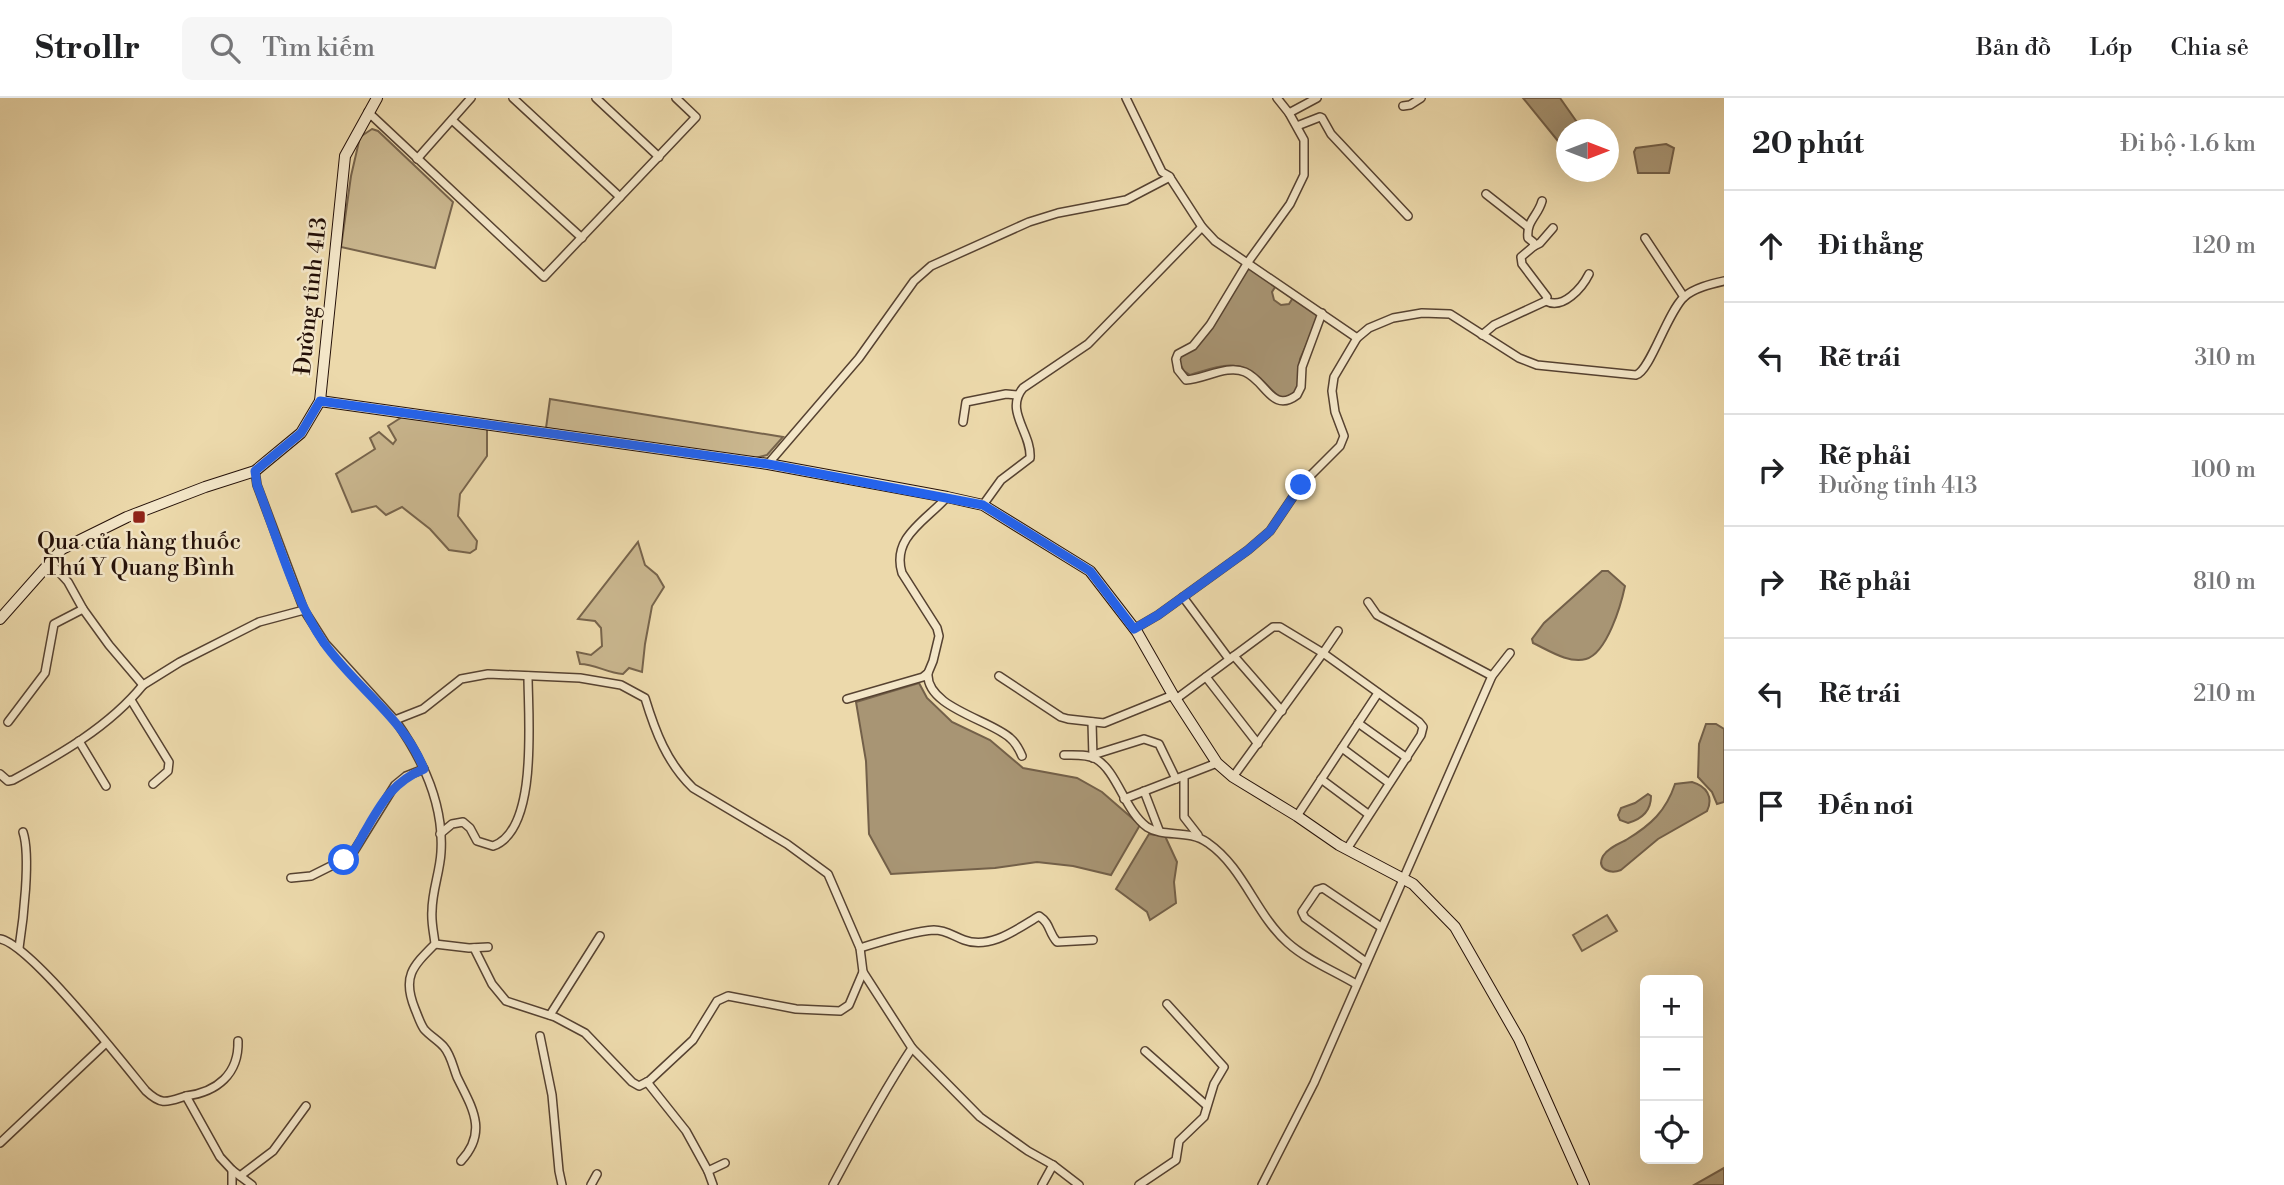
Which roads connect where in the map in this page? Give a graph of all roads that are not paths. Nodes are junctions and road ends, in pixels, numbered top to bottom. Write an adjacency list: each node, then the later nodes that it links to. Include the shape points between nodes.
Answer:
1 (377, 98): 11 (street, Đường tỉnh 413)
2 (471, 98): 13 (street)
3 (513, 98): 19 (street)
4 (596, 98): 15 (street)
5 (676, 98): 15 (street, via 696,117)
6 (1277, 98): 12 (street)
7 (1317, 98): 12 (street)
8 (1421, 98): 10 (street)
9 (1127, 99): 17 (street, via 1162,172)
10 (1403, 106)
11 (368, 112): 16 (street); 37 (street, Đường tỉnh 413, via 345,156)
12 (1289, 113): 14 (street)
13 (452, 120): 16 (street); 25 (street)
14 (1297, 126): 21 (street, via 1322,118 1331,134); 28 (street, via 1305,150 1301,183)
15 (659, 157): 19 (street)
16 (417, 159): 25 (street, via 544,277)
17 (1170, 177): 22 (street); 39 (street, via 1126,200 1029,222 931,266 914,281 859,358)
18 (1486, 194): 23 (street)
19 (620, 197): 25 (street)
20 (1542, 201): 23 (street)
21 (1408, 216)
22 (1202, 227): 28 (street, via 1225,249); 36 (street, via 1088,344)
23 (1528, 227): 27 (street)
24 (1553, 228): 27 (street)
25 (582, 238)
26 (1645, 238): 31 (street)
27 (1534, 246): 32 (street, via 1521,257 1522,264)
28 (1248, 261): 33 (street); 33 (street, via 1210,325 1193,346 1178,354 1176,365 1183,379 1243,371 1278,401 1293,399 1301,387 1301,367)
29 (1589, 274): 32 (street, via 1570,296 1552,304)
30 (1724, 281): 31 (street)
31 (1684, 296): 34 (street, via 1640,374 1537,365)
32 (1546, 301): 34 (street)
33 (1322, 313): 35 (street)
34 (1482, 335): 35 (street, via 1461,319 1441,312 1393,318)
35 (1357, 338): 44 (street, via 1334,377 1335,412 1344,436 1340,446 1301,485 1270,531)
36 (1017, 395): 38 (street, via 966,402); 42 (street, via 1016,410 1030,458 1001,480)
37 (320, 401): 39 (street); 40 (street, Đường tỉnh 413, via 301,433)
38 (963, 422)
39 (768, 464): 41 (street)
40 (255, 471): 43 (street, Đường tỉnh 413, via 127,517 62,549); 47 (street)
41 (947, 497): 42 (street); 54 (street, via 908,534 899,563 937,628 938,646)
42 (983, 505): 49 (street, via 1090,571)
43 (49, 561): 46 (street); 48 (street, Đường tỉnh 413)
44 (1183, 597): 49 (street); 53 (street)
45 (1368, 602): 57 (street, via 1377,615)
46 (83, 609): 59 (street); 66 (street, via 54,624 45,673)
47 (304, 610): 59 (street, via 259,622); 65 (street, via 325,643)
48 (0, 618)
49 (1134, 629): 61 (street)
50 (1338, 631): 51 (street)
51 (1323, 653): 53 (street, via 1276,626); 60 (street); 64 (street)
52 (1510, 653): 57 (street)
53 (1231, 658): 58 (street); 64 (street)
54 (928, 673): 62 (street); 73 (street, via 931,687 949,705 1003,732)
55 (528, 676): 65 (street, via 488,674 461,679 423,709); 91 (street, via 527,787 514,827 504,841 493,846 477,841 463,822); 104 (street, via 621,685 645,698 654,727 681,776 693,788 828,874)
56 (999, 676): 67 (street, via 1061,716)
57 (1492, 676): 94 (street)
58 (1206, 677): 61 (street); 70 (street)
59 (142, 685): 63 (street)
60 (1378, 693): 68 (street); 75 (street, via 1423,727)
61 (1175, 697): 67 (street, via 1104,723); 76 (street)
62 (848, 699)
63 (131, 700): 69 (street); 83 (street, via 169,762 168,771)
64 (1282, 711): 70 (street)
65 (396, 720): 77 (street)
66 (8, 722)
67 (1092, 722): 74 (street)
68 (1358, 723): 71 (street); 75 (street)
69 (79, 741): 78 (street, via 13,780); 84 (street)
70 (1258, 744): 80 (street)
71 (1342, 748): 81 (street); 82 (street)
72 (1064, 755): 74 (street)
73 (1022, 756)
74 (1093, 757): 79 (street, via 1144,738 1159,744); 86 (street)
75 (1407, 758): 82 (street)
76 (1217, 763): 79 (street); 80 (street)
77 (424, 769): 91 (street); 95 (street, via 396,785 351,856 311,876)
78 (0, 774)
79 (1180, 777): 85 (street); 92 (street, via 1184,817)
80 (1233, 777): 88 (street)
81 (1321, 779): 87 (street); 88 (street)
82 (1389, 782): 87 (street)
83 (153, 784)
84 (106, 786)
85 (1144, 791): 86 (street); 89 (street)
86 (1124, 799): 89 (street, via 1147,827)
87 (1368, 814): 93 (street)
88 (1297, 816): 93 (street)
89 (1159, 831): 92 (street)
90 (23, 832): 102 (street, via 26,847)
91 (440, 834): 100 (street, via 432,912)
92 (1201, 838): 107 (street, via 1227,860 1289,944)
93 (1346, 849): 94 (street)
94 (1402, 877): 96 (street); 137 (street, via 1455,927 1519,1039)
95 (291, 878)
96 (1381, 927): 105 (street); 105 (street, via 1323,888 1301,912)
97 (600, 936): 109 (street)
98 (0, 939): 102 (street)
99 (1093, 940): 104 (street, via 1057,942 1047,921 1039,916 983,943 929,930)
100 (435, 944): 103 (street); 120 (street, via 418,961 408,985 422,1027 447,1051 472,1106 476,1128 470,1152)
101 (488, 947): 103 (street)
102 (19, 948): 112 (street)
103 (474, 948): 109 (street, via 506,1001)
104 (860, 948): 106 (street)
105 (1366, 962): 107 (street)
106 (863, 972): 113 (street); 115 (street, via 849,1005 840,1011 722,997 693,1040)
107 (1356, 984): 136 (street, via 1314,1083)
108 (1167, 1004): 117 (street, via 1223,1063)
109 (550, 1016): 115 (street, via 590,1037 635,1084)
110 (540, 1036): 129 (street)
111 (238, 1041): 116 (street, via 235,1067 212,1088)
112 (106, 1043): 116 (street, via 157,1101); 119 (street)
113 (912, 1048): 122 (street, via 980,1117); 132 (street)
114 (1145, 1051): 117 (street)
115 (647, 1082): 124 (street, via 687,1131)
116 (186, 1096): 123 (street)
117 (1206, 1105): 135 (street, via 1201,1121 1178,1141 1176,1160)
118 (306, 1106): 126 (street, via 273,1151)
119 (0, 1143)
120 (461, 1161)
121 (725, 1163): 124 (street)
122 (1053, 1165): 133 (street); 134 (street)
123 (232, 1170): 126 (street); 127 (street)
124 (708, 1171): 131 (street)
125 (597, 1174): 130 (street)
126 (240, 1175): 128 (street)
127 (232, 1185)
128 (252, 1185)
129 (562, 1185)
130 (591, 1185)
131 (713, 1185)
132 (833, 1185)
133 (1042, 1185)
134 (1079, 1185)
135 (1139, 1185)
136 (1262, 1185)
137 (1584, 1185)

